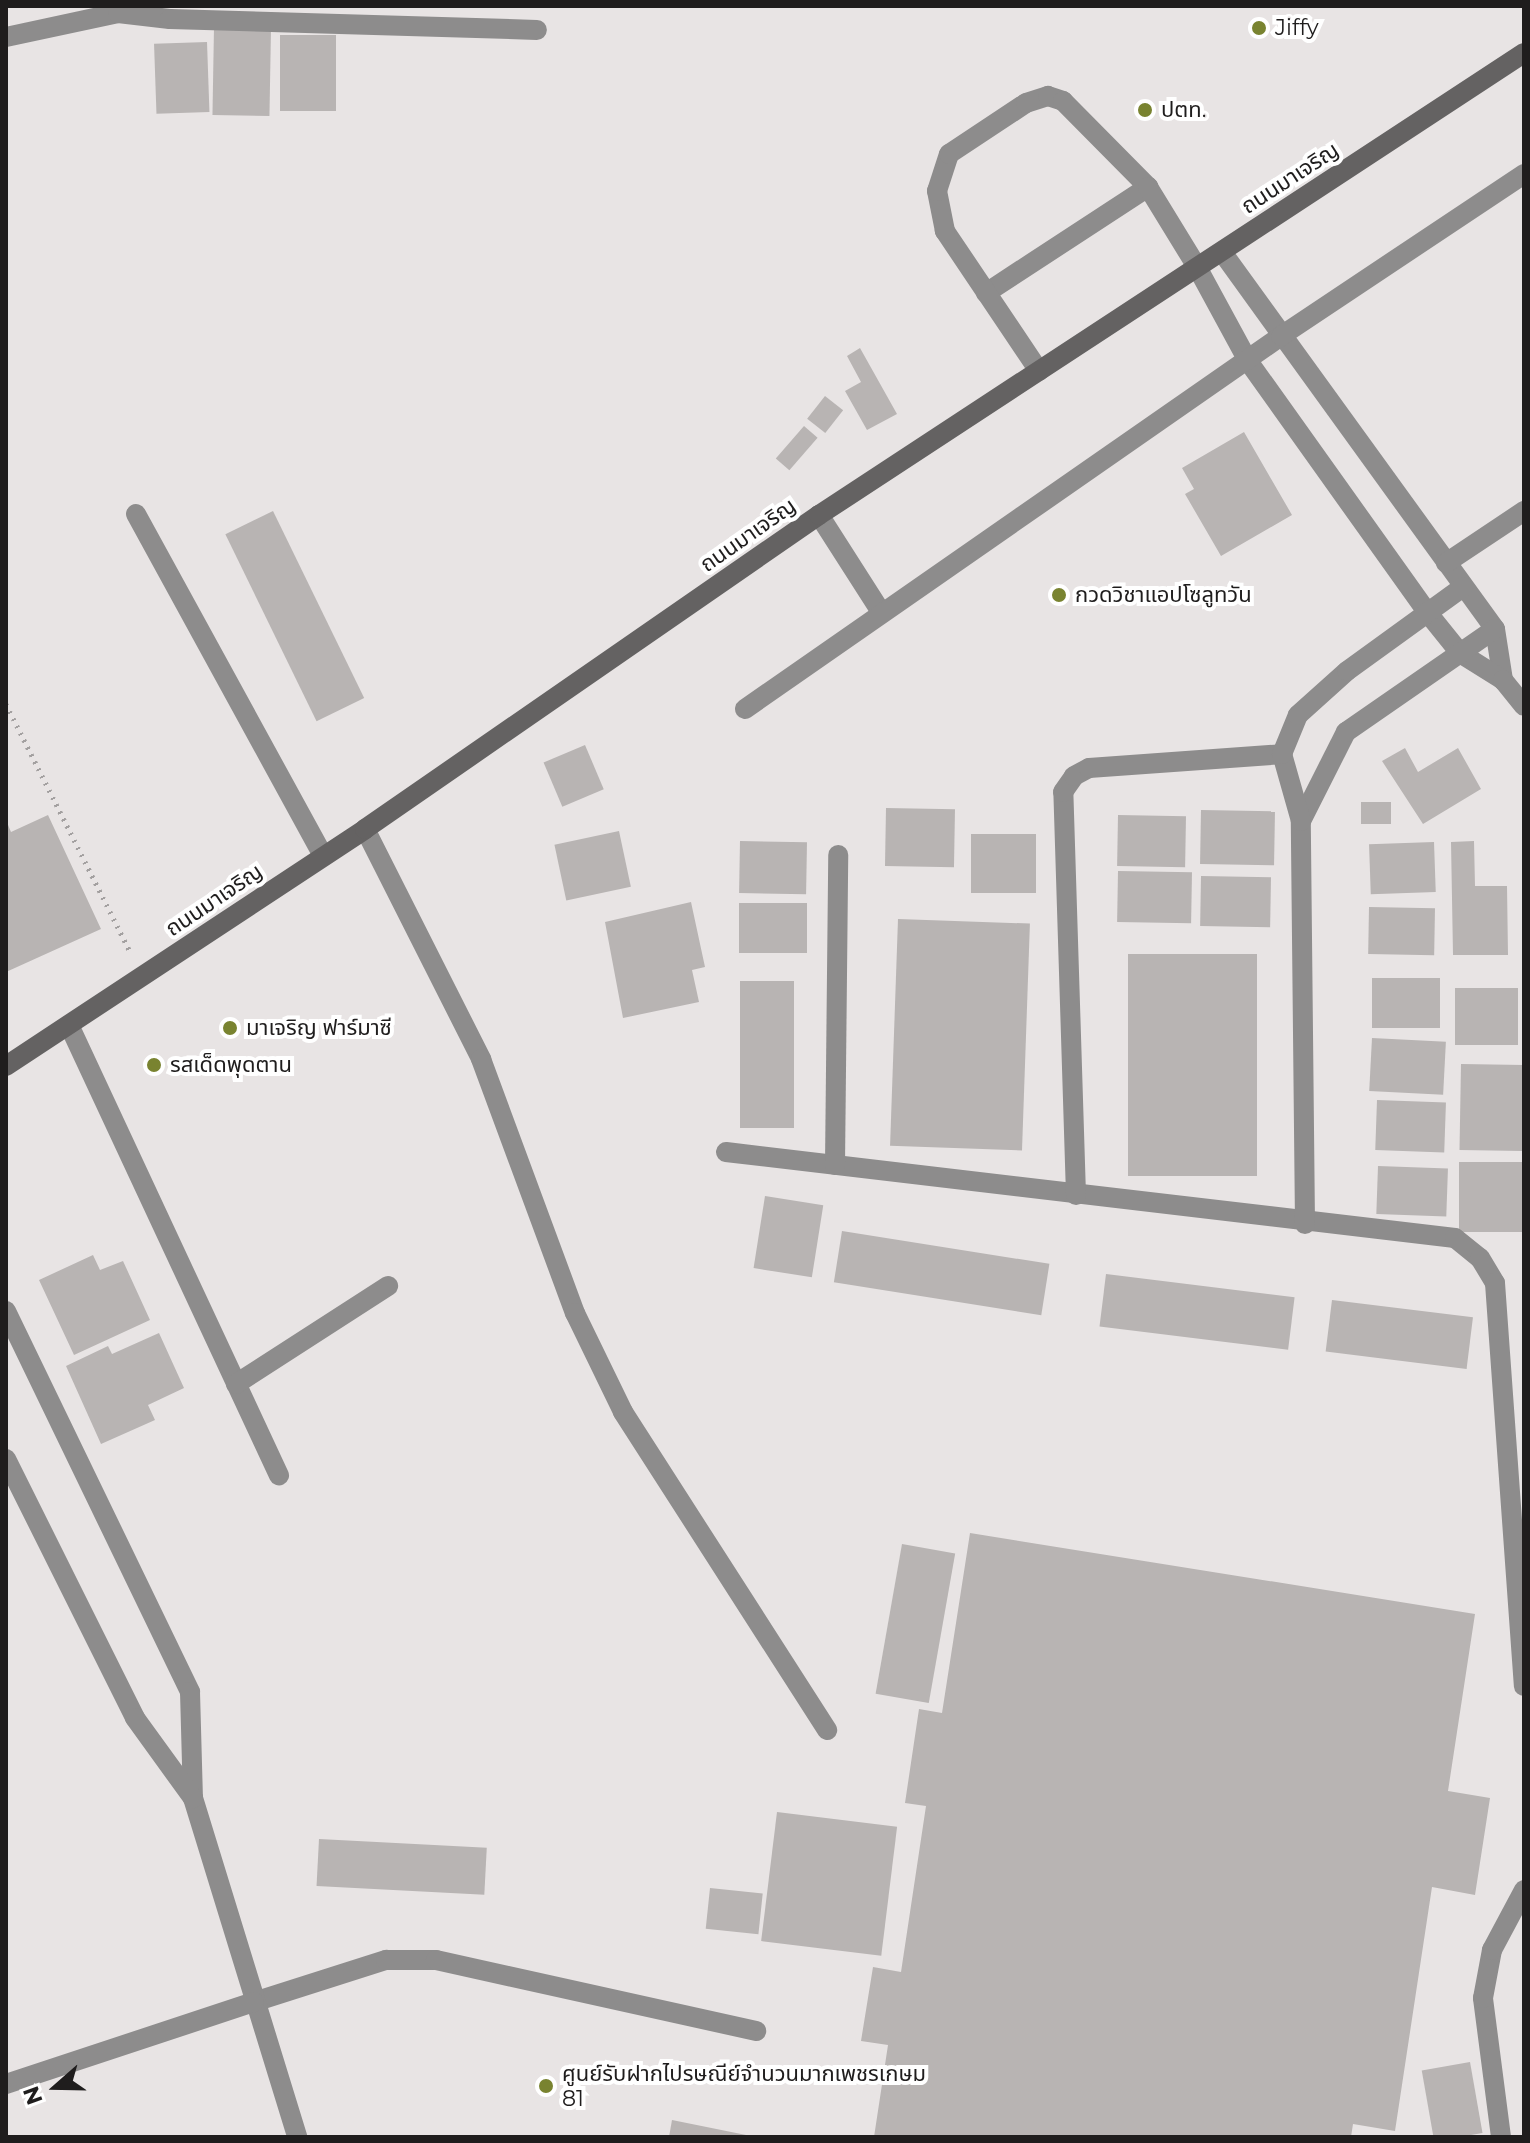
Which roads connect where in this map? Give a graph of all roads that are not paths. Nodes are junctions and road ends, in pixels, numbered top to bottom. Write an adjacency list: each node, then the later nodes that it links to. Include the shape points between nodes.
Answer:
1 (68, 14): 2 (street); 3 (street)
2 (537, 30)
3 (6, 37)
4 (1524, 53): 7 (main road, ถนนมาเจริญ)
5 (1524, 174): 10 (street)
6 (1148, 187): 8 (street); 9 (street); 9 (street, via 1063,101 1048,96 1013,112 949,154 937,191 945,231)
7 (1222, 252): 8 (main road, ถนนมาเจริญ); 10 (street)
8 (1197, 267): 11 (street); 12 (main road, ถนนมาเจริญ)
9 (986, 293): 12 (street)
10 (1281, 336): 11 (street); 16 (street)
11 (1248, 361): 18 (street); 19 (street)
12 (1039, 371): 15 (main road, ถนนมาเจริญ)
13 (1524, 511): 16 (street)
14 (136, 514): 29 (street)
15 (819, 515): 18 (street); 27 (main road, ถนนมาเจริญ)
16 (1446, 563): 17 (street)
17 (1463, 587): 19 (street); 20 (street)
18 (881, 612): 24 (street)
19 (1427, 612): 21 (street); 25 (street, via 1298,715)
20 (1495, 629): 21 (street); 22 (street)
21 (1460, 653): 22 (street); 26 (street, via 1346,732)
22 (1503, 680): 23 (street)
23 (1524, 706)
24 (745, 709)
25 (1282, 754): 26 (street); 34 (street, via 1089,768 1074,776 1063,792)
26 (1301, 821): 35 (street)
27 (365, 829): 29 (main road, ถนนมาเจริญ); 42 (street, via 481,1059 575,1313 623,1412)
28 (838, 855): 33 (street)
29 (323, 856): 30 (main road, ถนนมาเจริญ)
30 (69, 1025): 31 (main road, ถนนมาเจริญ); 38 (street)
31 (6, 1066)
32 (726, 1152): 33 (street)
33 (835, 1165): 34 (street)
34 (1076, 1195): 35 (street)
35 (1305, 1224): 41 (street, via 1455,1238 1480,1258 1495,1283)
36 (388, 1286): 38 (street)
37 (6, 1311): 43 (street, via 190,1692)
38 (236, 1384): 40 (street)
39 (6, 1459): 43 (street, via 135,1718)
40 (279, 1476)
41 (1524, 1686)
42 (827, 1730)
43 (193, 1798): 45 (street)
44 (1524, 1890): 49 (street, via 1492,1950 1483,1998)
45 (254, 2002): 46 (street, via 386,1960 436,1960); 47 (street); 48 (street)
46 (756, 2031)
47 (6, 2084)
48 (297, 2137)
49 (1501, 2137)

